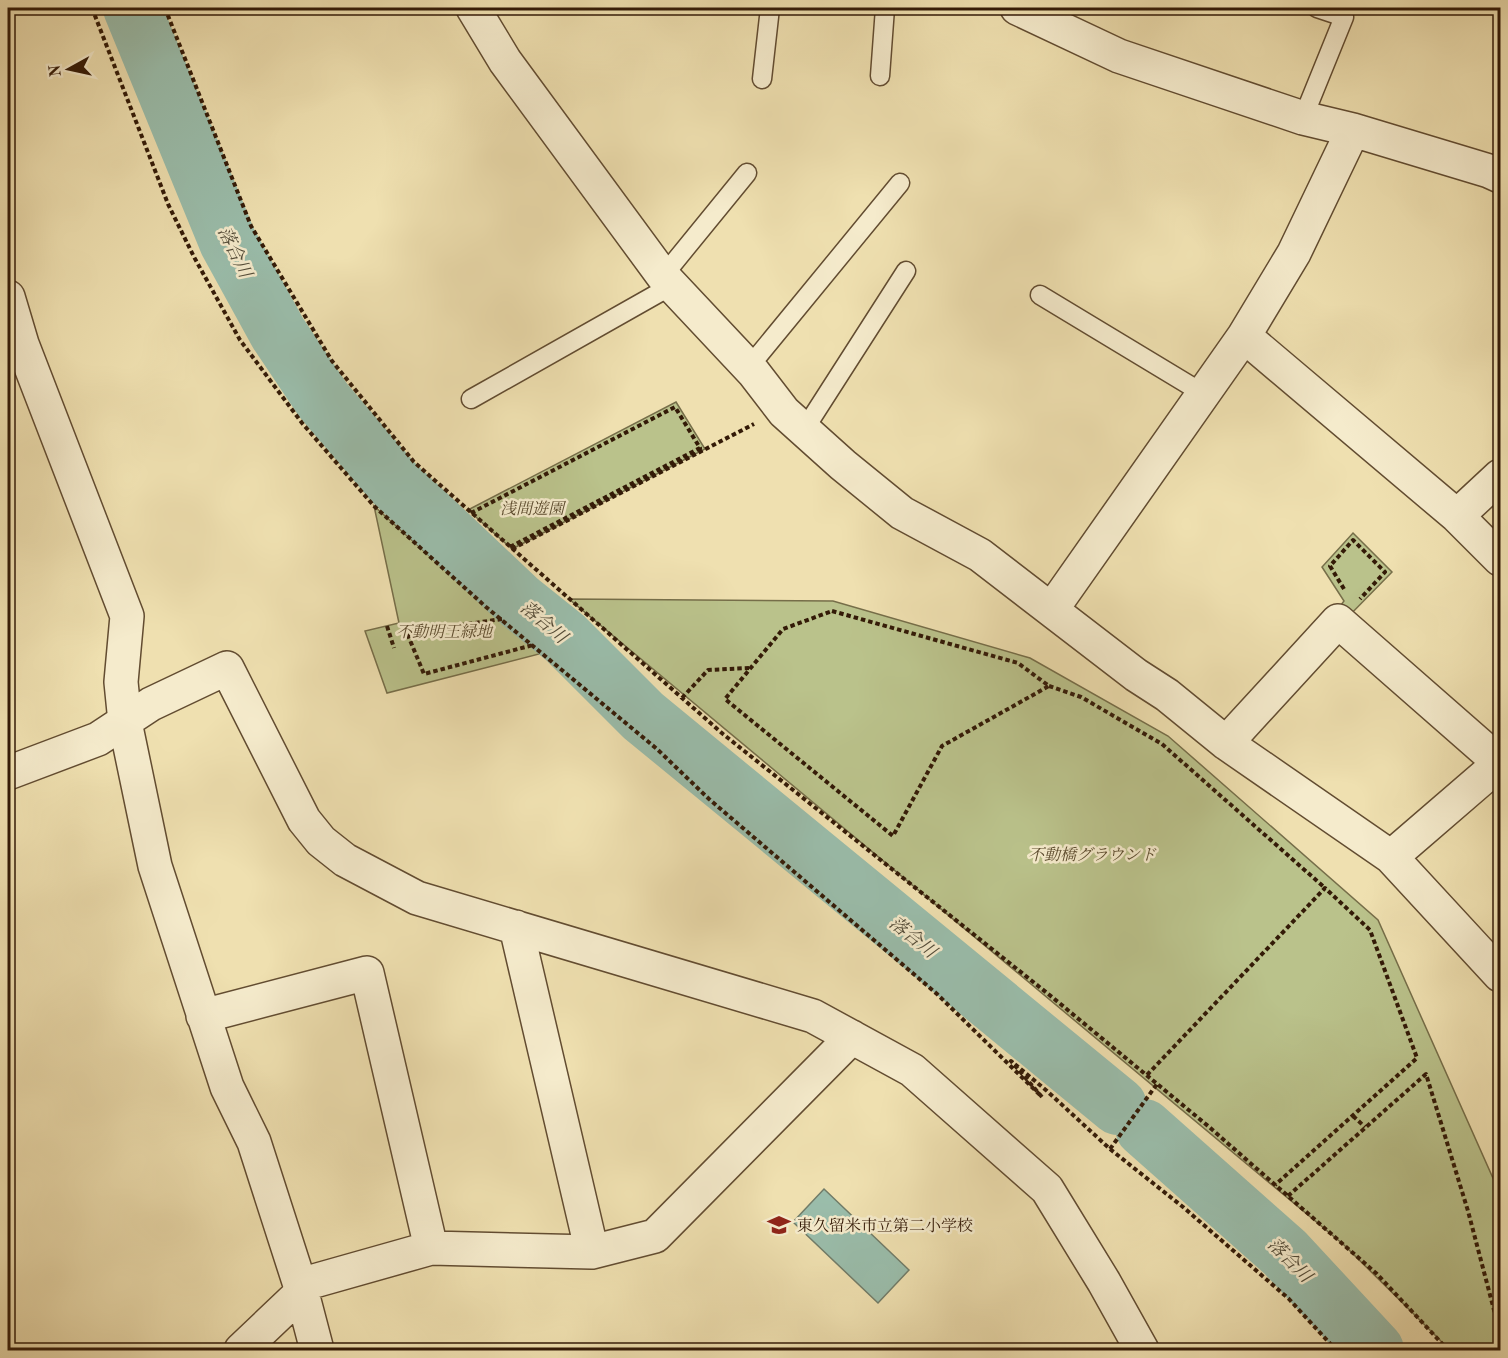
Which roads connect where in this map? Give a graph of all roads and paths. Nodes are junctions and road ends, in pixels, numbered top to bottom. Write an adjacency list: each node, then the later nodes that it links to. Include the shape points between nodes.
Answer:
1 (92, 8): 31 (path, via 168,204 240,340 302,423 374,506)
2 (165, 8): 25 (path, via 251,226 332,361 414,462)
3 (473, 8): 16 (street, via 505,61)
4 (770, 8): 9 (lane)
5 (885, 8): 8 (lane)
6 (1017, 8): 10 (street, via 1119,56)
7 (1317, 8): 10 (lane, via 1344,17)
8 (880, 76)
9 (762, 79)
10 (1303, 118): 11 (street)
11 (1353, 130): 13 (street); 19 (street, via 1294,254)
12 (747, 173): 16 (lane)
13 (1500, 176)
14 (900, 183): 20 (lane)
15 (906, 271): 23 (lane)
16 (667, 281): 20 (street); 22 (lane)
17 (1040, 295): 21 (lane)
18 (9, 309): 38 (street, via 127,616 121,682)
19 (1244, 336): 21 (street); 26 (street)
20 (749, 367): 23 (street)
21 (1204, 394): 29 (street)
22 (471, 399)
23 (793, 420): 27 (path); 29 (street, via 902,513 980,555)
24 (1500, 476): 26 (street)
25 (471, 513): 27 (path); 27 (path, via 675,407 700,448)
26 (1457, 516): 28 (street)
27 (511, 548): 37 (path)
28 (1500, 559)
29 (1052, 609): 39 (street)
30 (1346, 613): 30 (path, via 1385,572 1353,540 1330,566); 39 (street); 41 (street, via 1500,764)
31 (502, 618): 33 (path); 33 (path, via 407,633 424,674)
32 (387, 626): 34 (path)
33 (533, 645): 51 (path, via 937,994 1042,1098 1011,1061)
34 (394, 648)
35 (750, 668): 36 (path, via 783,629 832,612 1018,663); 36 (path, via 725,699 893,836 942,746); 37 (path, via 708,670)
36 (1049, 686): 42 (path, via 1081,697 1162,744)
37 (682, 698): 47 (path)
38 (125, 722): 40 (street, via 98,739); 43 (street, via 151,704 228,668 304,820 321,841 345,860 417,898); 45 (street, via 155,867)
39 (1226, 743): 41 (street)
40 (8, 773)
41 (1391, 857): 44 (street)
42 (1325, 888): 47 (path); 49 (path, via 1370,930 1417,1058)
43 (516, 927): 46 (street, via 813,1016); 55 (street)
44 (1500, 975)
45 (202, 1016): 54 (street, via 367,973); 56 (street, via 227,1087 254,1142)
46 (852, 1037): 55 (street, via 654,1236); 60 (street, via 912,1070 1047,1189)
47 (1147, 1075): 48 (path)
48 (1157, 1084): 51 (path); 52 (path)
49 (1353, 1116): 50 (path); 52 (path)
50 (1365, 1127): 53 (path); 57 (path, via 1426,1074)
51 (1110, 1149): 61 (path, via 1289,1299)
52 (1275, 1185): 53 (path)
53 (1288, 1196): 62 (path, via 1377,1274)
54 (431, 1248): 55 (street); 56 (street)
55 (592, 1252)
56 (301, 1289): 58 (street); 59 (street)
57 (1500, 1333)
58 (241, 1350)
59 (317, 1350)
60 (1142, 1350)
61 (1336, 1350)
62 (1448, 1350)

